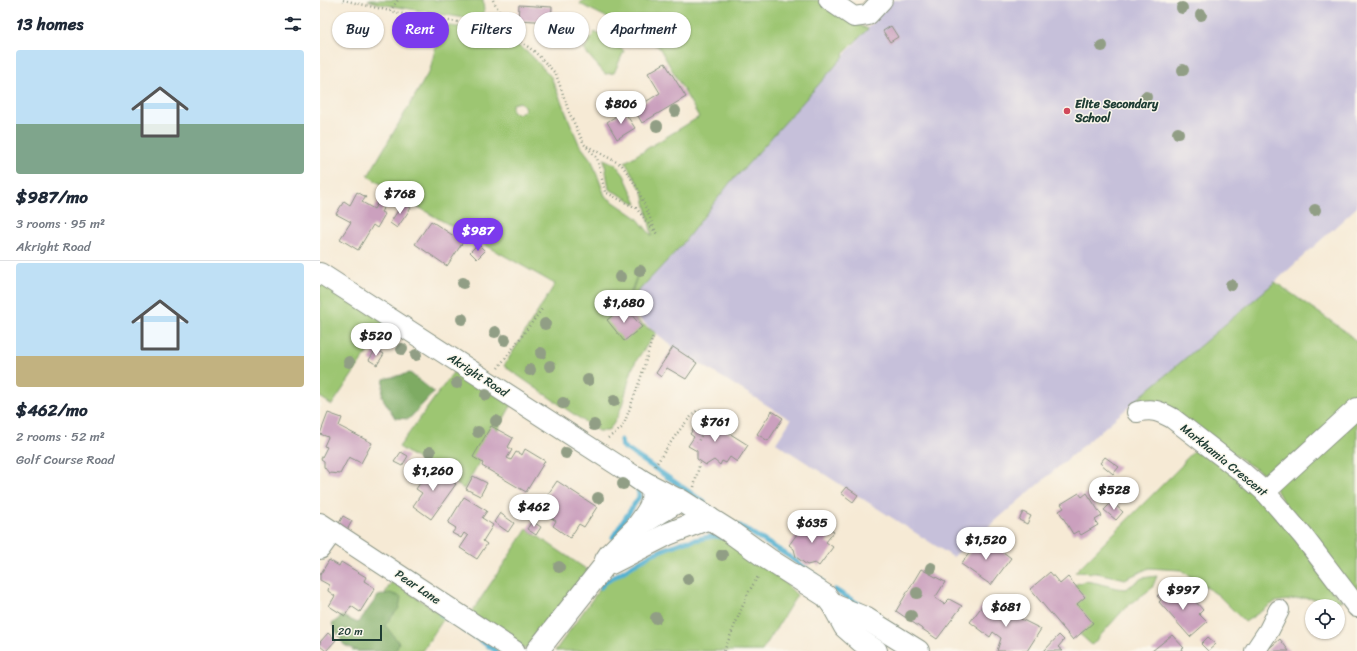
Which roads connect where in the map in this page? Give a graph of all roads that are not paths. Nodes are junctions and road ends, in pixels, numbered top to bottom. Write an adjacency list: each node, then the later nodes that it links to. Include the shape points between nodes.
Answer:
1 (829, 0): 2 (street, via 854,17 868,15)
2 (882, 0)
3 (320, 272): 6 (street, Akright Road)
4 (1357, 408): 7 (street)
5 (1137, 412): 7 (street, Markhamia Crescent, via 1147,409 1172,418 1242,471)
6 (636, 477): 8 (street, Akright Road); 10 (street, via 652,488 653,496 651,506)
7 (1265, 492): 15 (street, Markhamia Crescent, via 1303,536)
8 (687, 496): 9 (street); 10 (street)
9 (709, 518): 13 (street, via 668,534); 14 (street, via 826,596)
10 (638, 526): 13 (street, via 610,554)
11 (326, 527): 12 (street); 17 (street, Pear Lane)
12 (320, 549)
13 (605, 565): 18 (street)
14 (833, 605): 19 (street, via 844,627); 20 (street, via 865,618)
15 (1357, 607)
16 (1279, 610): 21 (street)
17 (515, 651)
18 (537, 651)
19 (876, 651)
20 (918, 651)
21 (1255, 651)

